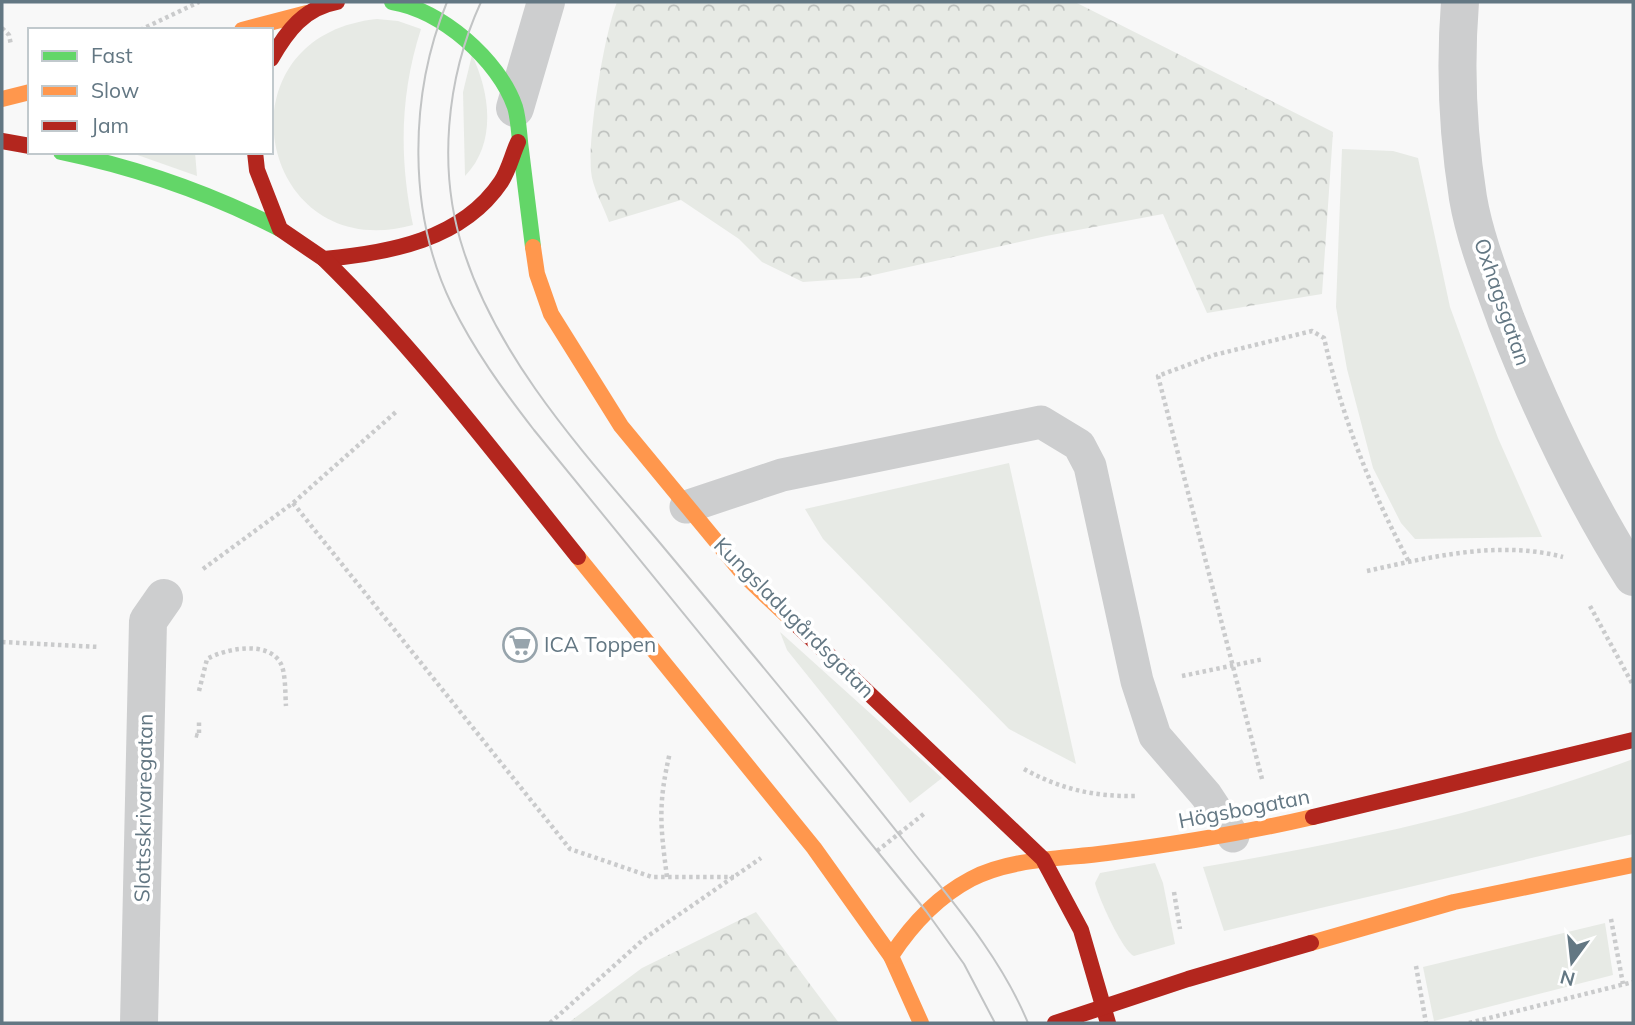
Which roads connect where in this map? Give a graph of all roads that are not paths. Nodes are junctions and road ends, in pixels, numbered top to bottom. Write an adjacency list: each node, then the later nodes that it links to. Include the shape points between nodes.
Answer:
1 (337, 2): 5 (street)
2 (393, 2): 10 (street, via 413,5 466,40 502,80)
3 (546, 2): 10 (street, Kungsladugårdsgatan)
4 (1460, 2): 18 (street, Oxhagsgatan, via 1468,200 1491,280 1524,366 1590,507)
5 (322, 6): 6 (street); 7 (street, via 284,35)
6 (249, 28)
7 (273, 55)
8 (28, 92): 9 (street)
9 (2, 99)
10 (516, 125): 16 (street, via 501,182 480,206 456,223 387,252); 17 (street, Kungsladugårdsgatan, via 535,263 551,314 621,426)
11 (2, 141): 12 (street)
12 (28, 146)
13 (70, 154): 15 (street, via 117,164 227,202)
14 (254, 154): 15 (street)
15 (280, 229): 16 (street)
16 (324, 259): 24 (street, via 433,377 836,879)
17 (686, 508): 21 (lane, via 782,475 1041,422 1079,445 1090,466 1137,681 1155,736 1206,795); 22 (street, Kungsladugårdsgatan, via 744,575)
18 (1633, 577)
19 (164, 597): 26 (street, Slottsskrivaregatan, via 148,621)
20 (1633, 740): 21 (street, Högsbogatan)
21 (1233, 836): 22 (street, Högsbogatan)
22 (1043, 859): 24 (street, Högsbogatan, via 974,878 947,894 910,927); 25 (street, Kungsladugårdsgatan, via 1081,930)
23 (1633, 865): 25 (street, via 1454,902)
24 (891, 956): 27 (street)
25 (1105, 1005): 28 (street); 29 (street, Kungsladugårdsgatan)
26 (139, 1023)
27 (921, 1023)
28 (1055, 1023)
29 (1108, 1023)

